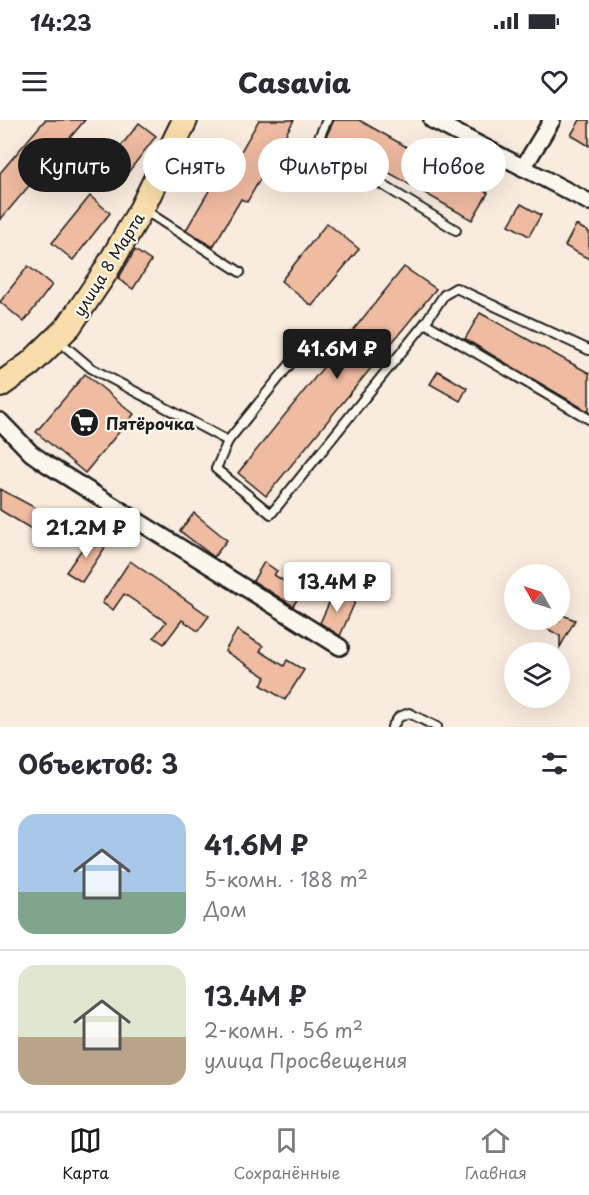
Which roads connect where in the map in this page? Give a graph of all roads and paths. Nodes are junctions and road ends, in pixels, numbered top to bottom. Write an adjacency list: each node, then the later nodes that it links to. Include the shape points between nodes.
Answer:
1 (185, 120): 7 (main road, улица 8 Марта)
2 (327, 120): 8 (lane, via 316,144)
3 (432, 120): 5 (street)
4 (552, 120): 5 (street)
5 (523, 168): 6 (street)
6 (589, 202)
7 (142, 208): 9 (lane); 12 (main road, улица 8 Марта, via 104,274)
8 (456, 230)
9 (240, 272)
10 (425, 323): 13 (lane, via 444,295 456,288); 15 (lane); 17 (lane, via 271,514 216,469)
11 (312, 338): 17 (lane)
12 (58, 340): 14 (main road, улица 8 Марта); 17 (lane, via 91,368)
13 (589, 350)
14 (0, 385)
15 (589, 419)
16 (0, 422): 18 (street, via 48,465)
17 (228, 441)
18 (340, 647)
19 (392, 727): 20 (lane, via 399,717 409,713)
20 (437, 727)

